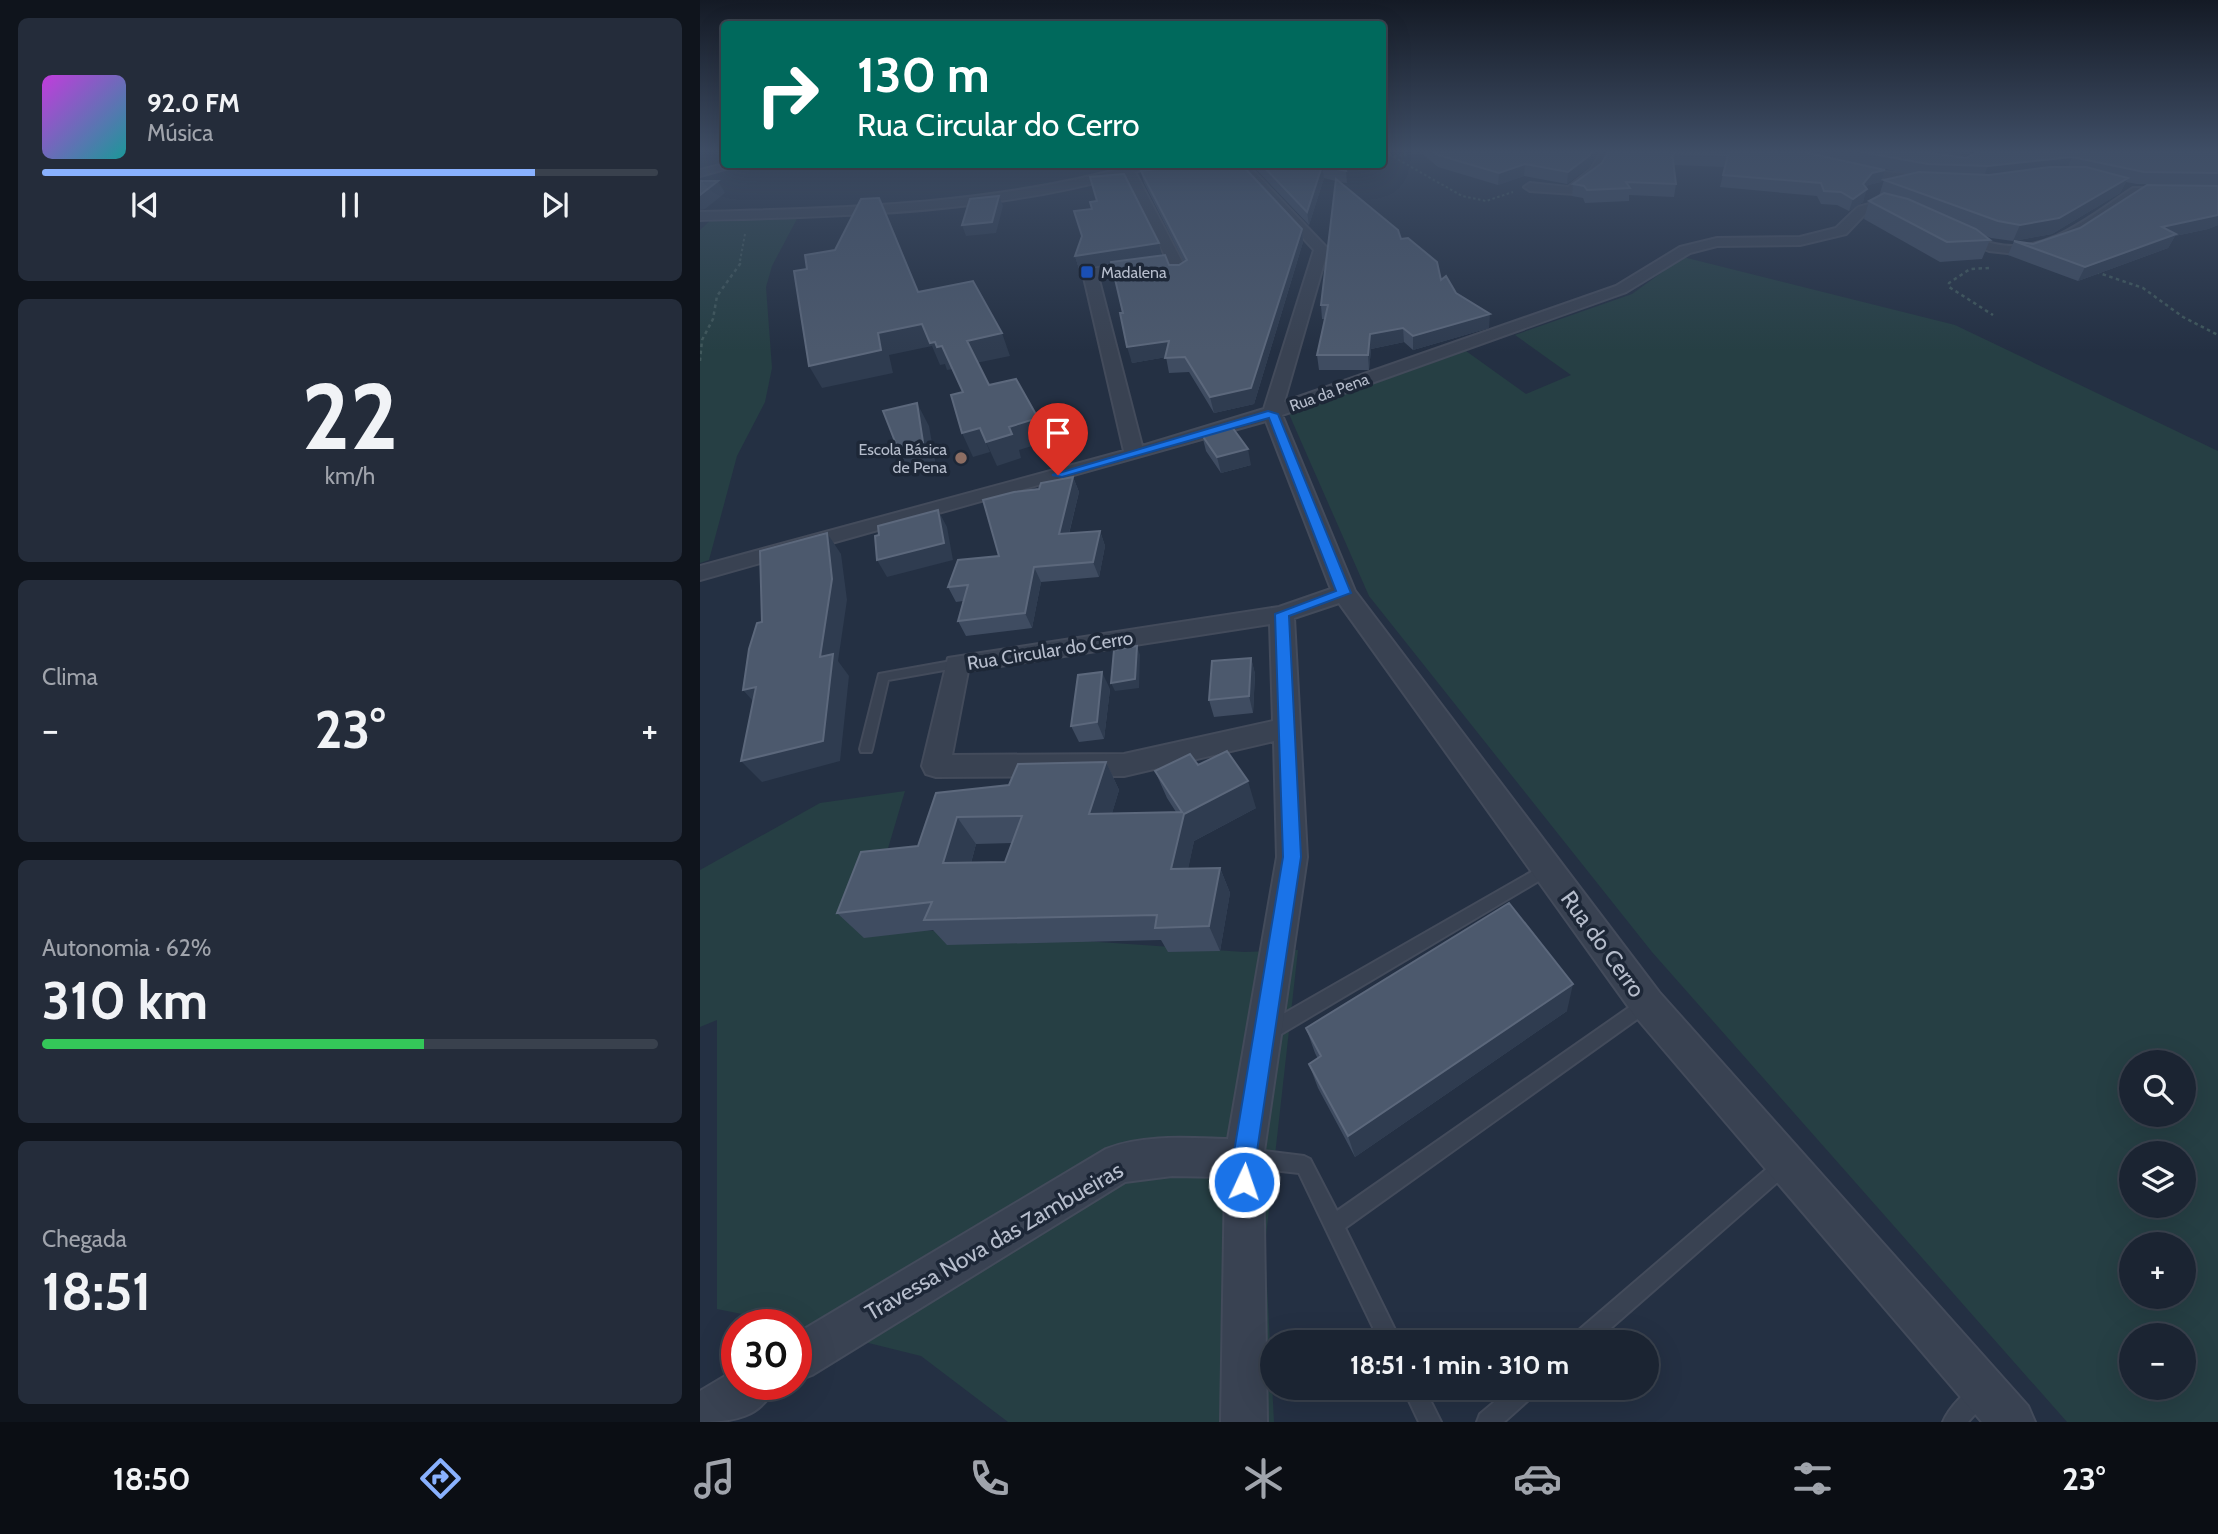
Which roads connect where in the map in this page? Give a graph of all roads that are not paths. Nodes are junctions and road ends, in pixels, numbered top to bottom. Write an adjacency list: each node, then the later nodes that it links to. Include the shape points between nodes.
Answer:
1 (1153, 218): 6 (street)
2 (1292, 218): 8 (street, via 1321,249)
3 (1853, 218): 8 (street, Rua da Pena, via 1841,231 1811,239 1717,242 1685,250 1621,289)
4 (2092, 218): 5 (street, via 2068,236 2026,251 1975,243)
5 (1938, 227)
6 (1175, 261): 7 (street, via 1181,272)
7 (1093, 286): 9 (street)
8 (1272, 414): 9 (street, Rua da Pena); 11 (street, Rua do Cerro)
9 (1135, 454): 10 (street, Rua da Pena)
10 (700, 573)
11 (1344, 593): 12 (street, Rua Circular do Cerro); 16 (street, Rua do Cerro)
12 (1282, 614): 13 (street, Rua Circular do Cerro); 14 (street)
13 (957, 664): 14 (street, Rua Circular do Cerro, via 936,766 1124,765); 15 (lane, via 883,677)
14 (1287, 728): 18 (street, via 1292,857)
15 (866, 749)
16 (1547, 869): 17 (street, Rua do Cerro); 18 (lane)
17 (1647, 1004): 20 (street, Rua do Cerro); 21 (lane)
18 (1263, 1035): 19 (street)
19 (1244, 1158): 21 (lane, via 1304,1165); 24 (street, Travessa Nova das Zambueiras, via 1172,1157 1120,1163); 30 (street)
20 (1788, 1161): 23 (lane); 25 (street, Rua do Cerro)
21 (1333, 1225): 22 (lane)
22 (1385, 1330)
23 (1594, 1330)
24 (812, 1349)
25 (1984, 1389): 33 (lane); 34 (street, Rua do Cerro)
26 (728, 1400): 29 (street)
27 (1419, 1400): 31 (lane)
28 (1513, 1400): 32 (lane)
29 (700, 1417)
30 (1244, 1422)
31 (1430, 1422)
32 (1488, 1422)
33 (1954, 1422)
34 (2012, 1422)

